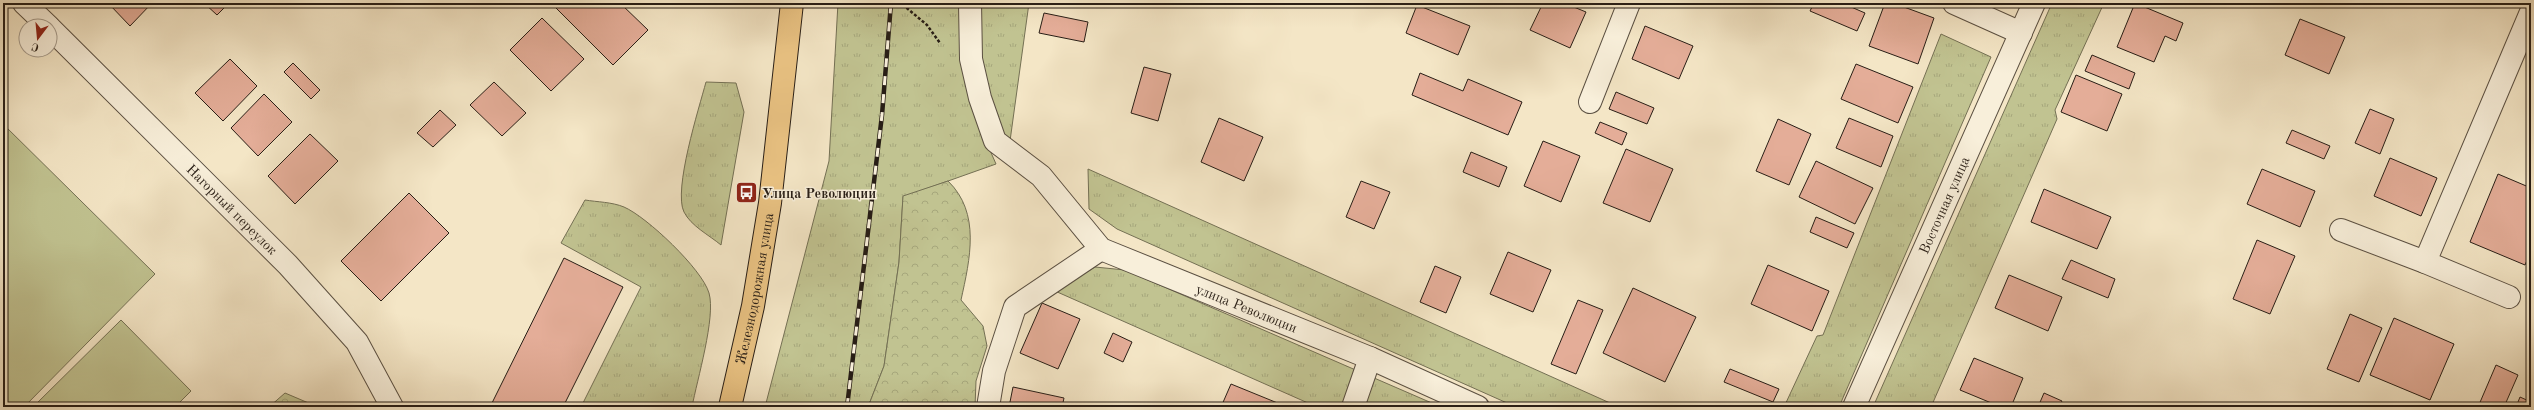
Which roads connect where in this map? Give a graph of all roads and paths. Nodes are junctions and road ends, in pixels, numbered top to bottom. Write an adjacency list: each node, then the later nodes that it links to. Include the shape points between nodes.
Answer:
1 (24, 3): 8 (street)
2 (792, 3): 18 (main road, Железнодорожная улица, via 770,203 753,306)
3 (970, 3): 13 (street, улица Революции, via 972,58 980,98 995,141 1041,176)
4 (1629, 3): 11 (street)
5 (1954, 3): 9 (street)
6 (2034, 3): 9 (street, Восточная улица)
7 (2531, 12): 14 (street)
8 (40, 18)
9 (2021, 33): 22 (street, Восточная улица)
10 (58, 36): 17 (street, Нагорный переулок, via 288,265 357,342)
11 (1590, 102)
12 (2341, 230): 14 (street)
13 (1101, 249): 16 (street, улица Революции); 19 (street, via 1015,307 994,372)
14 (2425, 262): 15 (street)
15 (2509, 297)
16 (1370, 358): 20 (street); 21 (street, улица Революции)
17 (392, 407)
18 (730, 407)
19 (988, 407)
20 (1353, 407)
21 (1478, 407)
22 (1854, 407)

